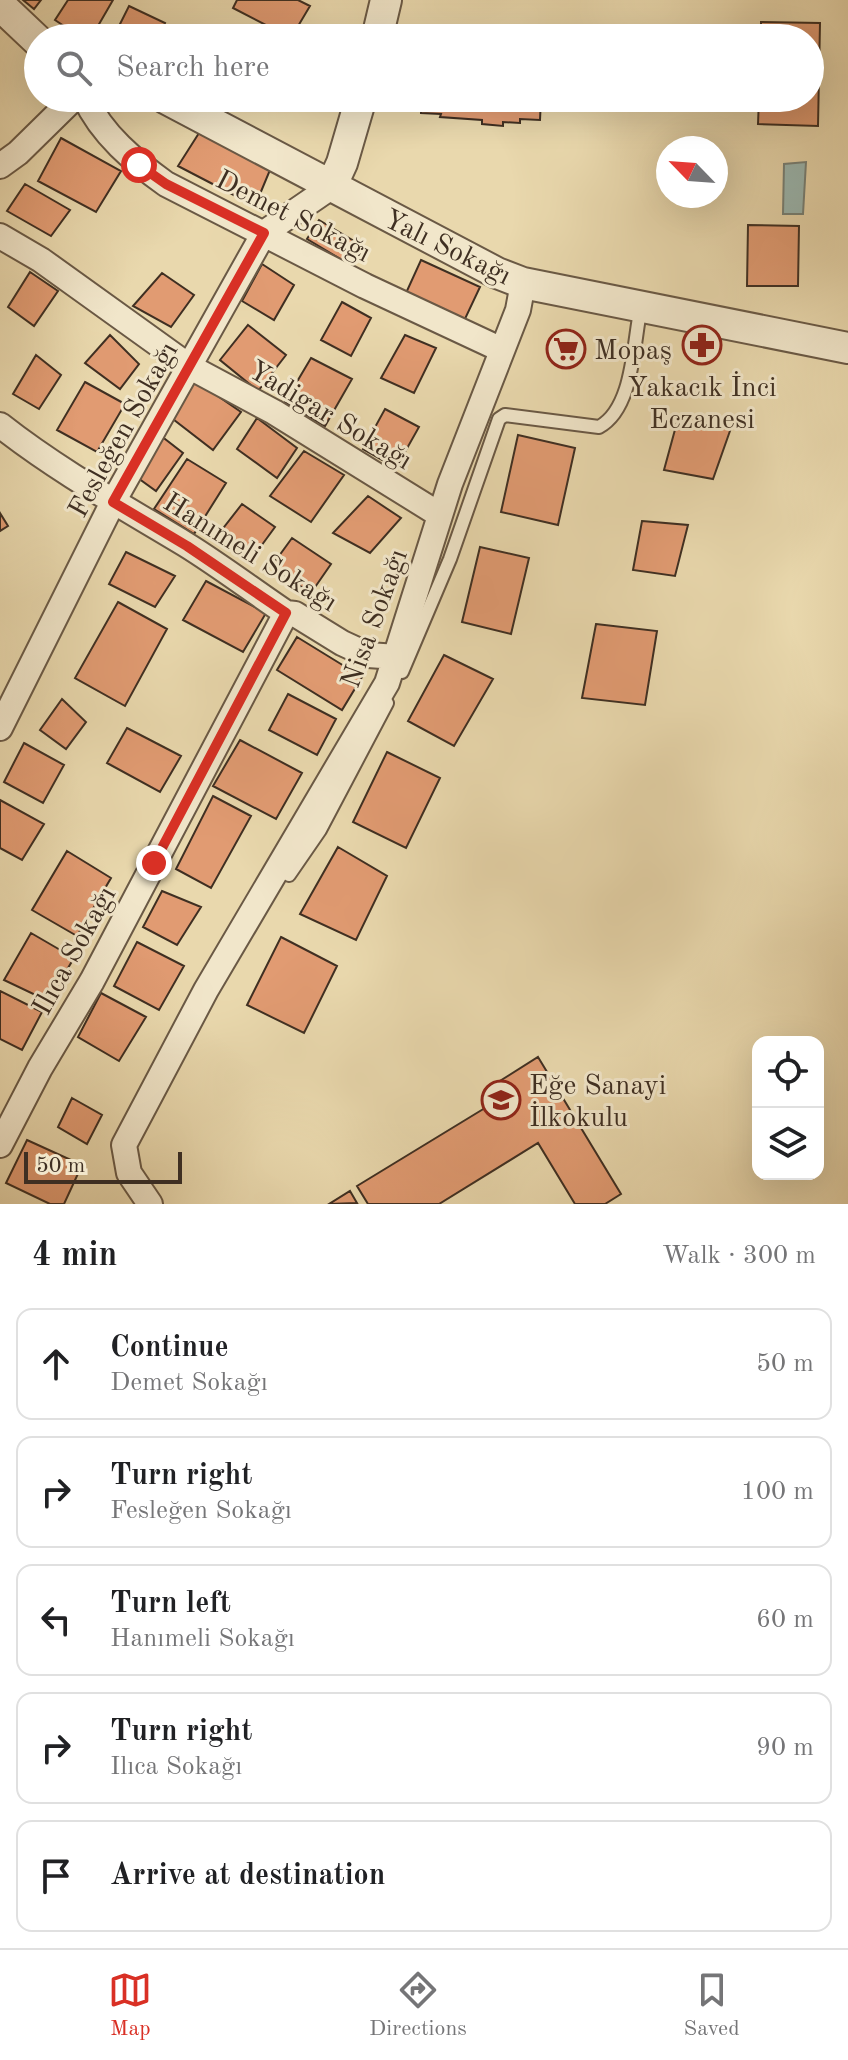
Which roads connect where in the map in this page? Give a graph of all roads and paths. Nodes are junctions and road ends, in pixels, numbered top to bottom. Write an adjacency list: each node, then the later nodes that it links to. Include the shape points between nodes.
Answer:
1 (380, 2): 3 (street)
2 (0, 5): 4 (street)
3 (378, 24)
4 (24, 28)
5 (60, 112): 9 (street)
6 (92, 112): 11 (street, Demet Sokağı, via 139,165 166,184)
7 (191, 112): 10 (street, Yalı Sokağı)
8 (357, 112): 10 (street)
9 (0, 166)
10 (331, 187): 11 (street, Fesleğen Sokağı); 13 (street, Yalı Sokağı)
11 (264, 233): 16 (street, Demet Sokağı); 17 (street, Fesleğen Sokağı)
12 (0, 236): 17 (street, Yadigar Sokağı)
13 (523, 283): 14 (street, Yalı Sokağı); 16 (street, Nisa Sokağı)
14 (641, 307): 15 (street, Yalı Sokağı); 24 (lane, via 631,373 609,421 599,427 505,415 499,419 417,641 320,830)
15 (848, 348)
16 (502, 350): 20 (street, Nisa Sokağı)
17 (190, 367): 19 (street, Fesleğen Sokağı); 20 (street, Yadigar Sokağı, via 274,412)
18 (4, 435): 19 (street, Hanımeli Sokağı)
19 (113, 502): 21 (street, Hanımeli Sokağı); 23 (street, Fesleğen Sokağı)
20 (440, 515): 22 (street, Nisa Sokağı)
21 (286, 613): 22 (street, Hanımeli Sokağı, via 368,655); 25 (street, Ilıca Sokağı)
22 (397, 657): 26 (street, Nisa Sokağı, via 387,683 206,990 124,1145 129,1173)
23 (0, 728)
24 (289, 875)
25 (0, 1145)
26 (150, 1204)

